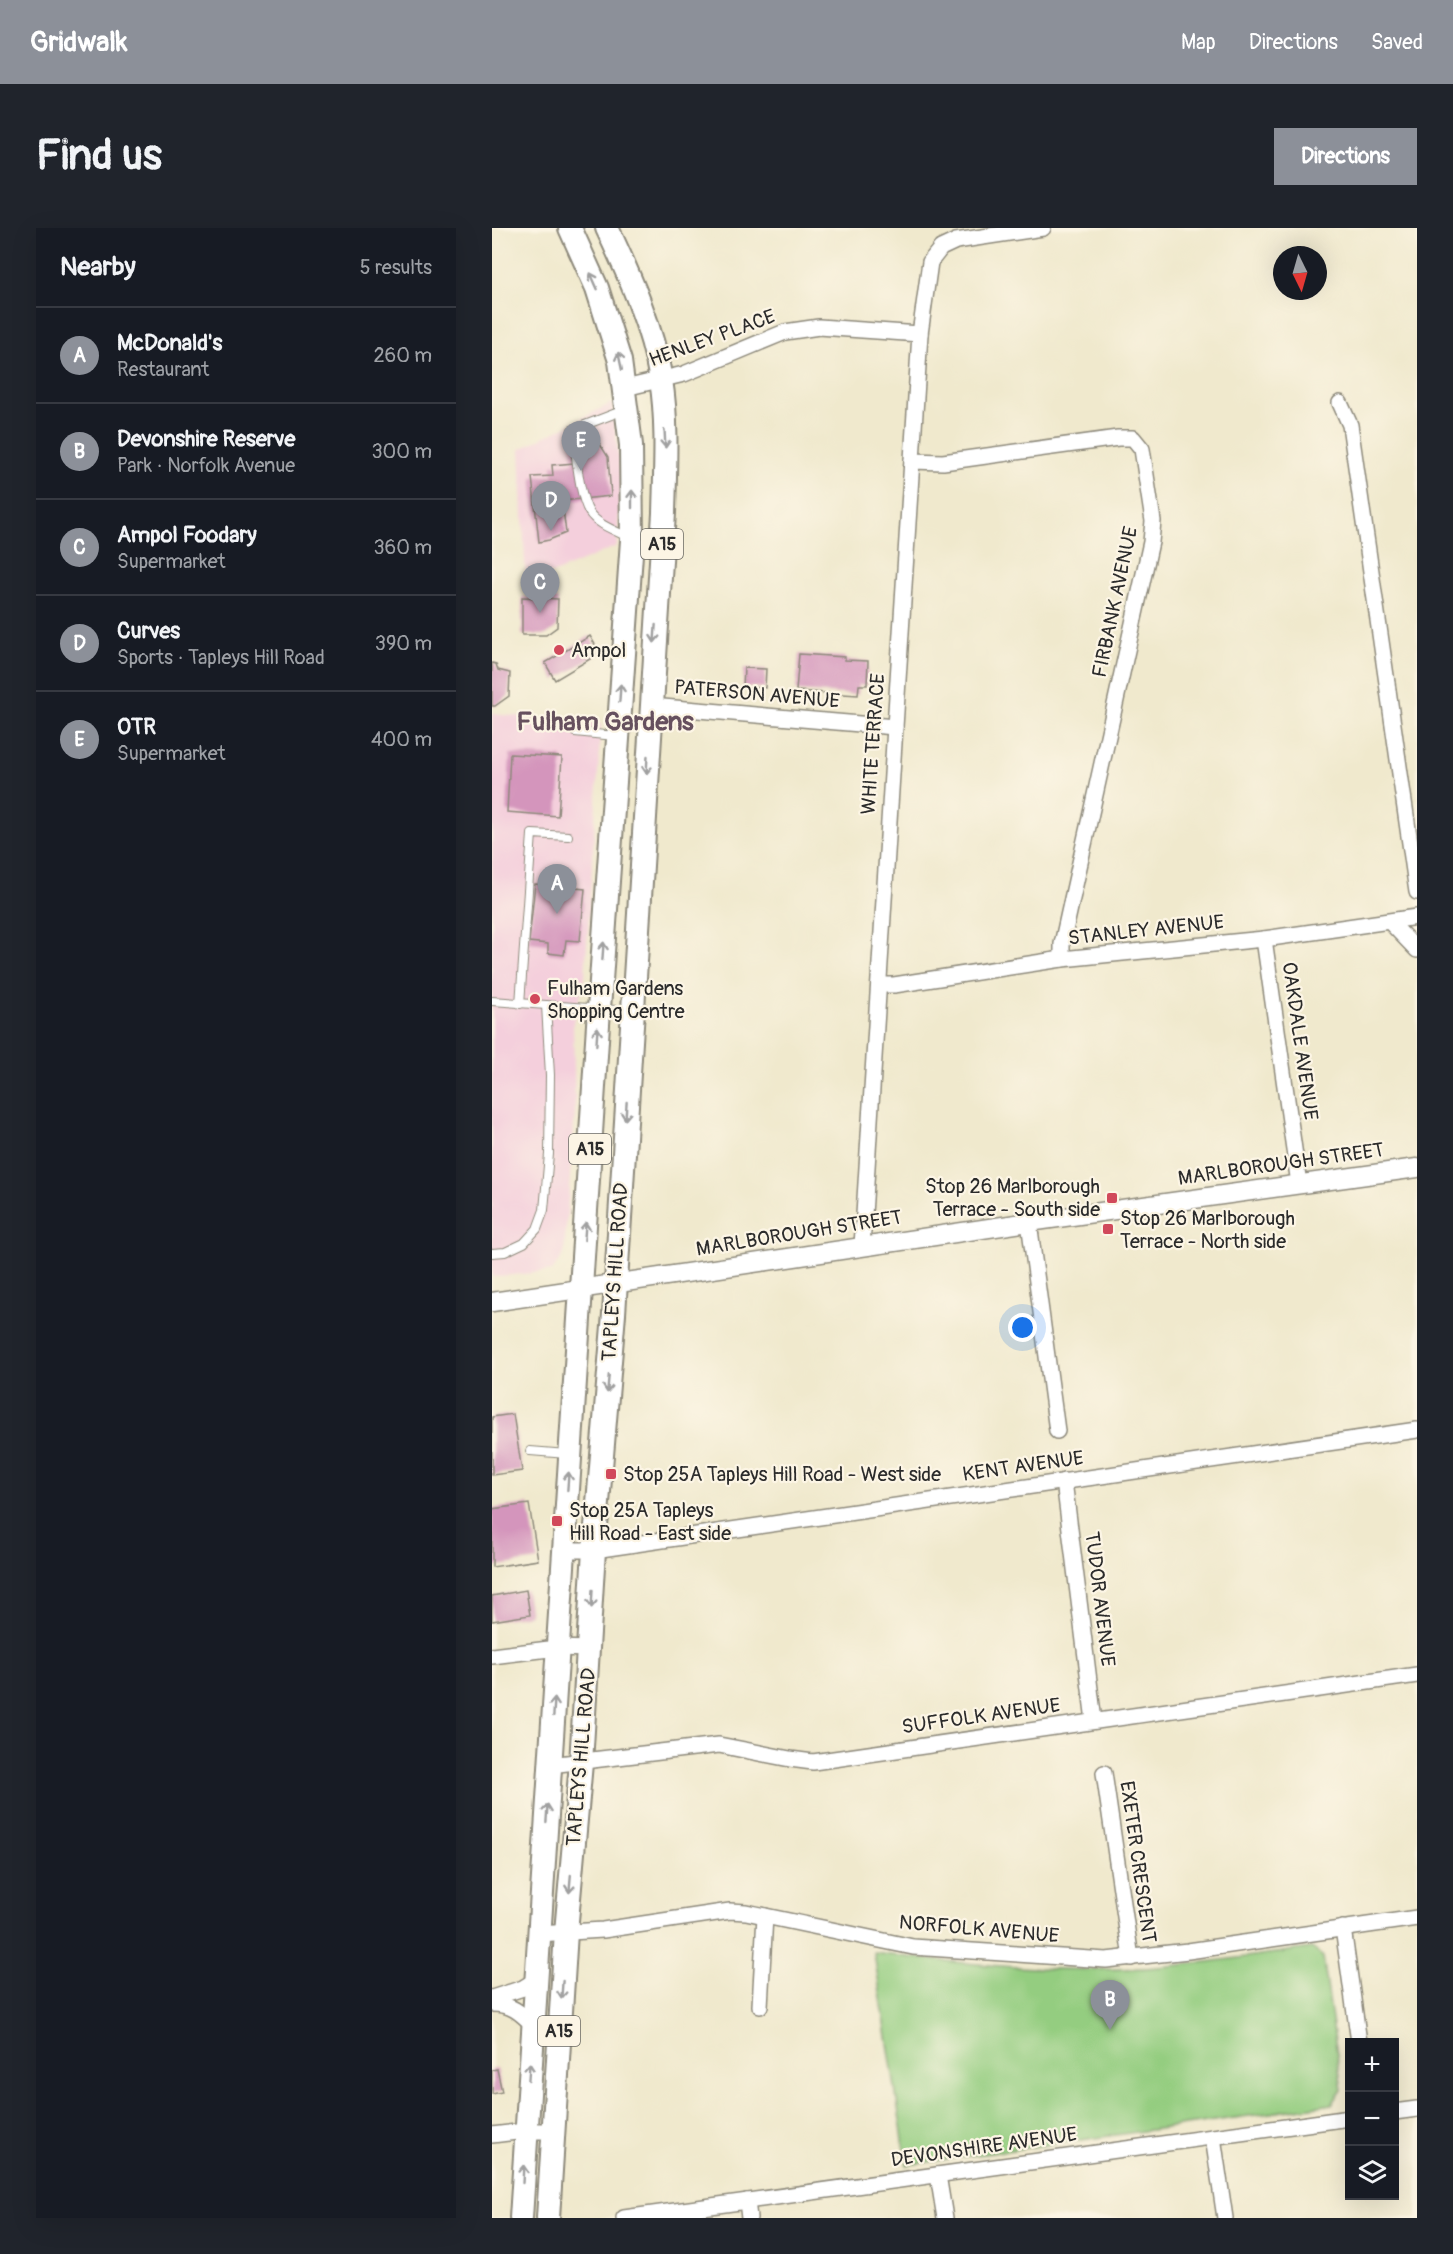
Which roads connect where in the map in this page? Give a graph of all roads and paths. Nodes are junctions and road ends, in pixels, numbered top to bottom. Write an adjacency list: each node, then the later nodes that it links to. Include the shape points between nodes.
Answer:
1 (570, 228): 7 (main road, TAPLEYS HILL ROAD / A15, one-way to 1, via 614,335)
2 (607, 228): 6 (main road, TAPLEYS HILL ROAD / A15, via 648,326)
3 (1043, 228): 4 (street)
4 (962, 234): 5 (street, WHITE TERRACE, via 941,248 930,262)
5 (920, 334): 6 (street, HENLEY PLACE, via 819,327 785,332); 9 (street, WHITE TERRACE)
6 (661, 381): 7 (street, HENLEY PLACE); 11 (main road, TAPLEYS HILL ROAD / A15, one-way to 11, via 664,513)
7 (626, 399): 10 (main road, TAPLEYS HILL ROAD / A15, one-way to 7, via 631,445); 10 (lane, via 572,430 589,514)
8 (1340, 403): 16 (street, via 1350,425)
9 (912, 461): 12 (street, WHITE TERRACE); 21 (street, FIRBANK AVENUE, via 943,462 1118,438 1133,438 1142,449 1153,521 1152,542 1062,944)
10 (632, 540): 14 (main road, TAPLEYS HILL ROAD / A15, one-way to 10)
11 (651, 706): 12 (street, PATERSON AVENUE); 27 (main road, TAPLEYS HILL ROAD / A15, one-way to 27)
12 (895, 727): 22 (street, WHITE TERRACE)
13 (575, 732): 14 (lane)
14 (617, 736): 26 (main road, TAPLEYS HILL ROAD / A15, one-way to 14)
15 (568, 836): 24 (lane, via 532,834)
16 (1417, 892)
17 (1417, 917): 18 (street, STANLEY AVENUE)
18 (1390, 922): 19 (street, STANLEY AVENUE); 20 (street)
19 (1264, 939): 21 (street, STANLEY AVENUE); 29 (street, OAKDALE AVENUE)
20 (1417, 950)
21 (1062, 959): 22 (street, STANLEY AVENUE)
22 (879, 985): 31 (street, WHITE TERRACE)
23 (492, 1001): 24 (lane)
24 (520, 1004): 25 (lane)
25 (546, 1005): 26 (lane); 32 (lane, via 550,1075 544,1210 537,1229 524,1243)
26 (599, 1009): 27 (lane); 34 (main road, TAPLEYS HILL ROAD / A15, one-way to 26)
27 (632, 1011): 33 (main road, TAPLEYS HILL ROAD / A15, one-way to 33)
28 (1417, 1168): 29 (street, MARLBOROUGH STREET)
29 (1299, 1184): 30 (street, MARLBOROUGH STREET)
30 (1029, 1222): 31 (street, MARLBOROUGH STREET); 37 (street)
31 (862, 1246): 33 (street, MARLBOROUGH STREET)
32 (492, 1253)
33 (616, 1284): 34 (street, MARLBOROUGH STREET); 42 (main road, TAPLEYS HILL ROAD / A15, one-way to 42)
34 (581, 1289): 35 (street, MARLBOROUGH STREET); 39 (main road, TAPLEYS HILL ROAD / A15)
35 (492, 1302)
36 (1417, 1430): 40 (street, KENT AVENUE)
37 (1057, 1431)
38 (530, 1450): 39 (lane)
39 (570, 1455): 41 (main road, TAPLEYS HILL ROAD / A15, one-way to 39)
40 (1064, 1481): 42 (street, KENT AVENUE); 47 (street, TUDOR AVENUE)
41 (564, 1550): 42 (street, KENT AVENUE); 43 (main road, TAPLEYS HILL ROAD / A15)
42 (594, 1550): 44 (main road, TAPLEYS HILL ROAD / A15, one-way to 44)
43 (557, 1648): 44 (street); 45 (street); 49 (main road, TAPLEYS HILL ROAD / A15, one-way to 43)
44 (589, 1649): 48 (main road, TAPLEYS HILL ROAD / A15)
45 (492, 1656)
46 (1417, 1675): 47 (street, SUFFOLK AVENUE)
47 (1094, 1721): 48 (street, SUFFOLK AVENUE, via 813,1762 718,1745)
48 (581, 1763): 49 (street, SUFFOLK AVENUE); 54 (main road, TAPLEYS HILL ROAD / A15, one-way to 54)
49 (550, 1765): 55 (main road, TAPLEYS HILL ROAD / A15, one-way to 49)
50 (1104, 1773): 56 (street, EXETER CRESCENT)
51 (765, 1916): 54 (street, NORFOLK AVENUE, via 730,1911); 56 (street, NORFOLK AVENUE, via 913,1947 1106,1960); 60 (street)
52 (1417, 1918): 53 (street, NORFOLK AVENUE)
53 (1343, 1928): 56 (street, NORFOLK AVENUE); 62 (street)
54 (566, 1932): 55 (street, NORFOLK AVENUE); 67 (main road, TAPLEYS HILL ROAD / A15, one-way to 67)
55 (538, 1934): 57 (main road, TAPLEYS HILL ROAD / A15)
56 (1131, 1958)
57 (536, 1980): 58 (street); 61 (main road, TAPLEYS HILL ROAD / A15)
58 (492, 1998)
59 (492, 2004): 61 (street, via 516,2008)
60 (760, 2006)
61 (532, 2025): 66 (main road, TAPLEYS HILL ROAD / A15, one-way to 61)
62 (1358, 2038)
63 (1417, 2109): 64 (street)
64 (1399, 2111)
65 (1345, 2119): 69 (street, DEVONSHIRE AVENUE)
66 (525, 2131): 67 (street); 68 (street); 72 (main road, TAPLEYS HILL ROAD / A15, one-way to 66)
67 (552, 2131): 73 (main road, TAPLEYS HILL ROAD / A15)
68 (492, 2135)
69 (1213, 2137): 70 (street, DEVONSHIRE AVENUE); 77 (street)
70 (938, 2175): 71 (street, DEVONSHIRE AVENUE); 76 (street)
71 (747, 2201): 74 (street, DEVONSHIRE AVENUE); 75 (street)
72 (521, 2218)
73 (548, 2218)
74 (624, 2218)
75 (749, 2218)
76 (945, 2218)
77 (1225, 2218)

